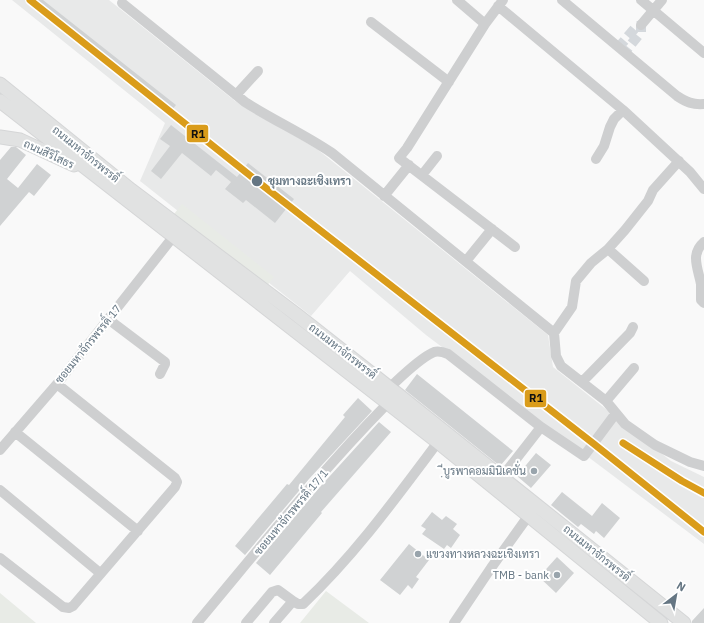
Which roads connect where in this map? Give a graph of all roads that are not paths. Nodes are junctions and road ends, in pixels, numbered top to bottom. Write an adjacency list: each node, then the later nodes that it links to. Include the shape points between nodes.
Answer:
1 (457, 0): 9 (street)
2 (562, 0): 17 (street, via 677,96 686,102)
3 (641, 0): 7 (street)
4 (662, 0): 7 (street)
5 (122, 3): 15 (street)
6 (500, 3): 9 (street); 18 (street)
7 (653, 10): 10 (street); 11 (street)
8 (371, 22): 13 (street)
9 (485, 24): 13 (street)
10 (641, 25)
11 (704, 53)
12 (258, 71): 15 (street)
13 (450, 82): 23 (street, via 399,158)
14 (0, 84): 27 (main road, ถนนมหาจักรพรรดิ์)
15 (236, 95): 28 (street, via 265,115 319,144)
16 (0, 101): 25 (main road, ถนนมหาจักรพรรดิ์)
17 (704, 104)
18 (623, 110): 21 (street, via 612,123 604,146); 22 (street)
19 (0, 137): 25 (main road, ถนนสิริโสธร, via 20,140)
20 (436, 156): 24 (street)
21 (596, 159)
22 (679, 161): 26 (street); 33 (street, via 653,190 648,201)
23 (409, 165): 24 (street); 28 (street)
24 (422, 175): 29 (street)
25 (97, 177): 27 (main road, ถนนมหาจักรพรรดิ์)
26 (704, 189)
27 (127, 194): 30 (main road, ถนนมหาจักรพรรดิ์); 44 (main road, ถนนมหาจักรพรรดิ์, via 291,311)
28 (384, 196): 34 (street)
29 (492, 229): 32 (street); 34 (street)
30 (174, 237): 37 (street, ซอยมหาจักรพรรดิ์ 17); 46 (main road, ถนนมหาจักรพรรดิ์)
31 (704, 242): 36 (street, via 695,256 701,285 701,300)
32 (515, 247)
33 (608, 249): 35 (street); 39 (street, via 576,281 572,307)
34 (466, 261): 39 (street)
35 (644, 281)
36 (704, 303)
37 (108, 319): 41 (street, via 165,362); 43 (street, ซอยมหาจักรพรรดิ์ 17)
38 (634, 327): 42 (street)
39 (554, 333): 42 (street, via 556,356 561,366)
40 (634, 368): 45 (street)
41 (160, 374)
42 (582, 382): 45 (street)
43 (57, 384): 49 (street, ซอยมหาจักรพรรดิ์ 17); 56 (street, via 175,478 175,487)
44 (389, 388): 48 (street, via 410,368 433,352 448,354); 53 (main road, ถนนมหาจักรพรรดิ์)
45 (606, 401): 47 (street)
46 (388, 403): 50 (main road, ถนนมหาจักรพรรดิ์); 62 (street, ซอยมหาจักรพรรดิ์ 17/1, via 326,470)
47 (616, 413): 48 (street, via 584,456); 52 (street, via 625,424 655,445)
48 (541, 427): 53 (street)
49 (16, 432): 51 (street, ซอยมหาจักรพรรดิ์ 17); 56 (street)
50 (438, 442): 55 (main road, ถนนมหาจักรพรรดิ์); 59 (street, via 396,498 328,580 302,604)
51 (0, 450)
52 (704, 466)
53 (502, 477): 60 (main road, ถนนมหาจักรพรรดิ์)
54 (0, 490): 58 (street)
55 (529, 515): 61 (main road, ถนนมหาจักรพรรดิ์); 65 (street)
56 (138, 531): 58 (street)
57 (0, 558): 58 (street, via 63,607 69,608)
58 (100, 573)
59 (293, 601): 63 (street, via 275,590); 64 (street)
60 (664, 606): 61 (street); 66 (main road, ถนนมหาจักรพรรดิ์)
61 (656, 621)
62 (197, 623)
63 (246, 623)
64 (274, 623)
65 (454, 623)
66 (684, 623)

